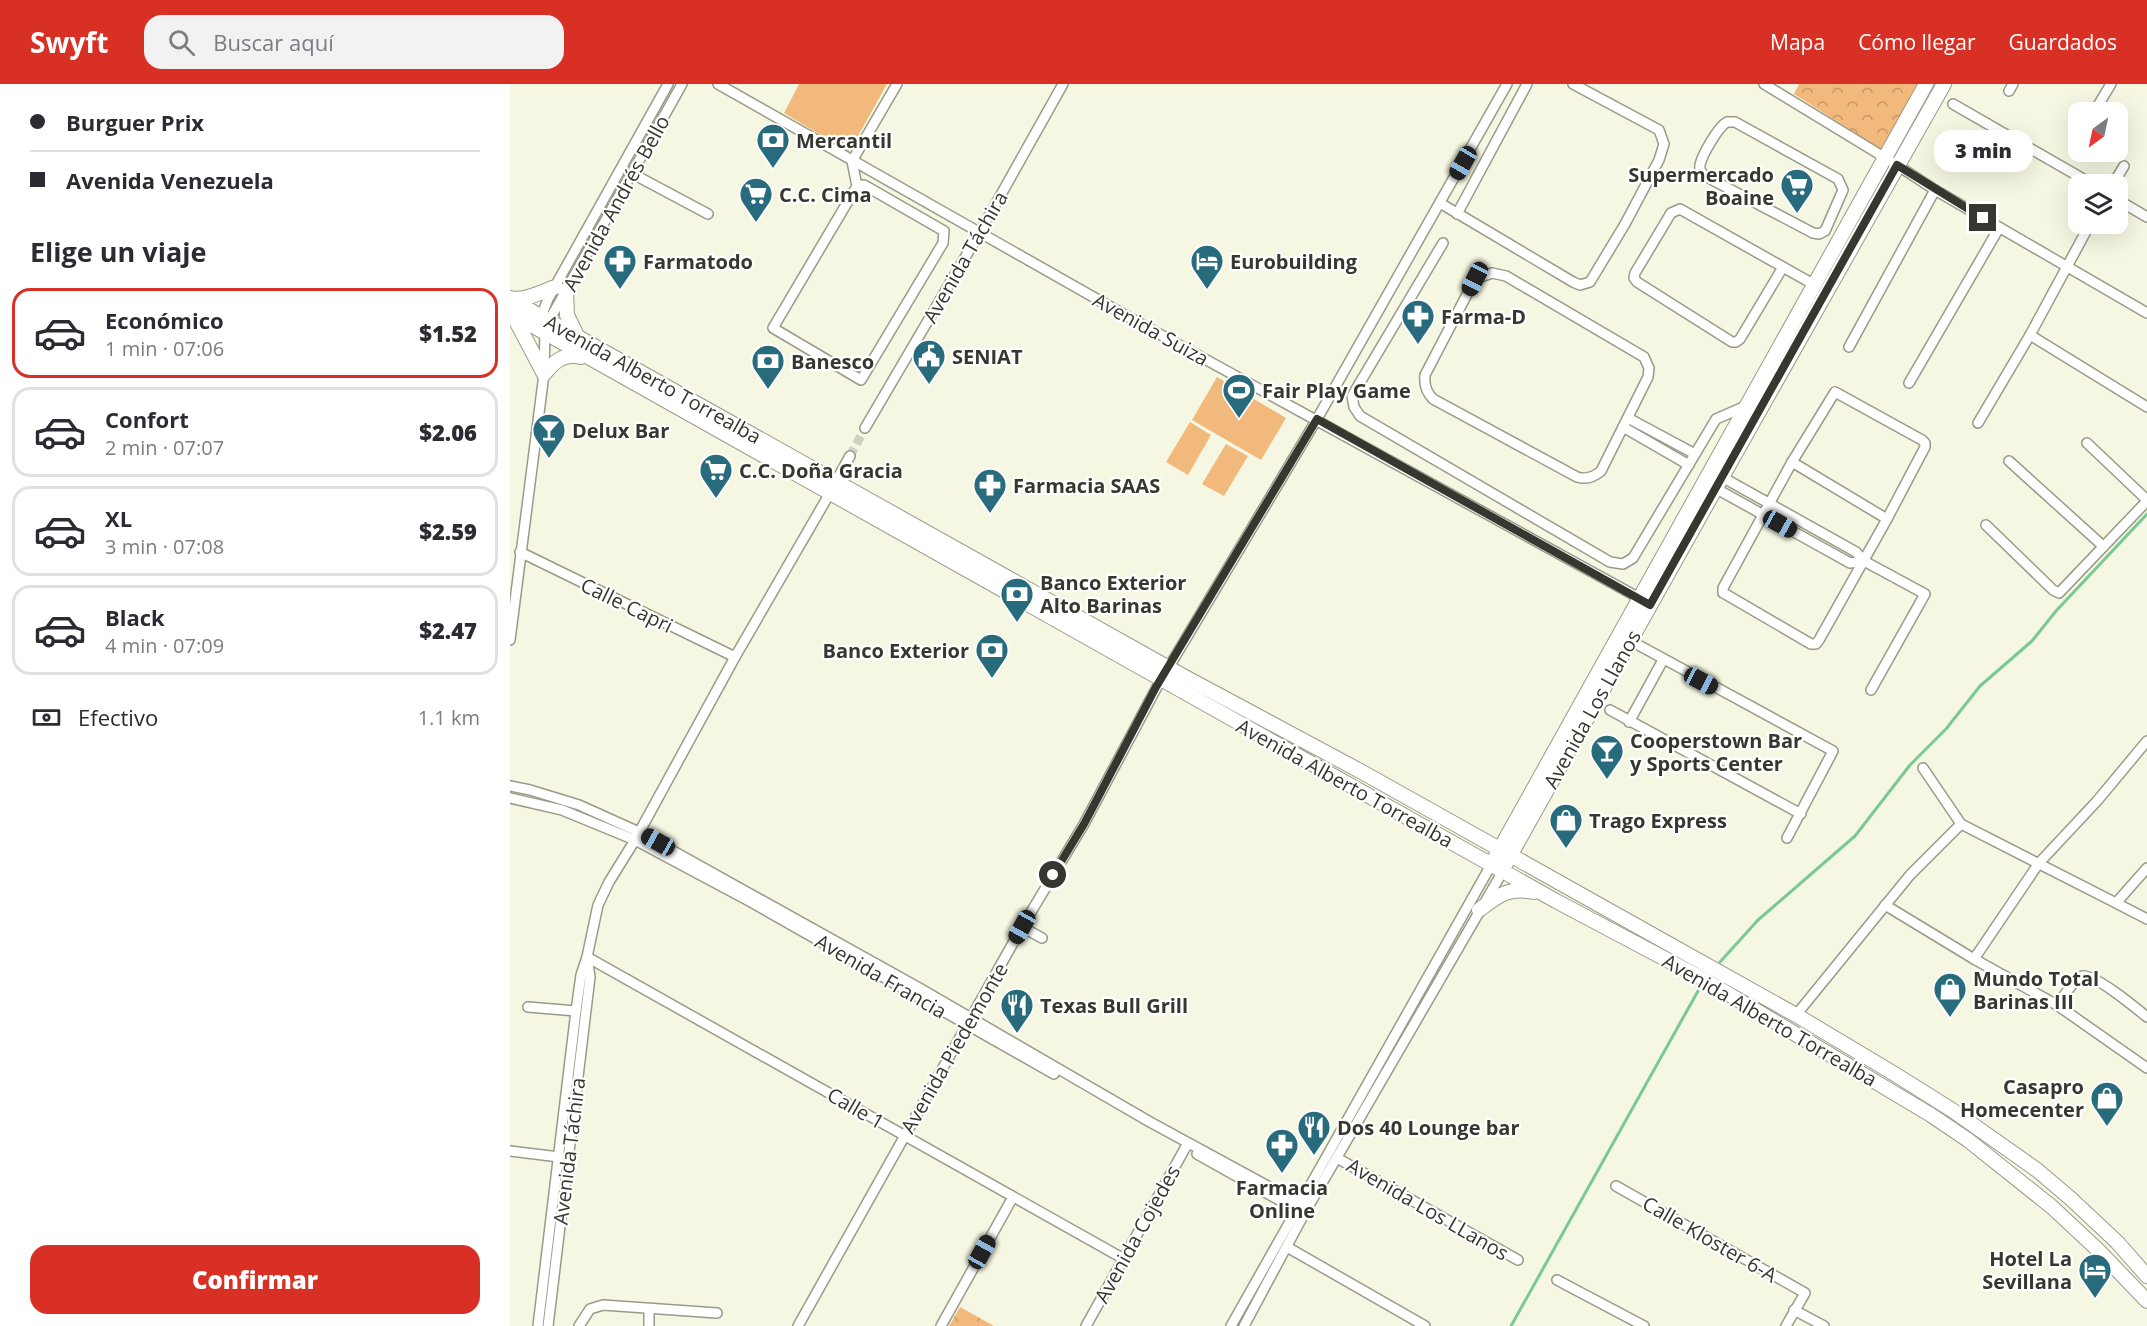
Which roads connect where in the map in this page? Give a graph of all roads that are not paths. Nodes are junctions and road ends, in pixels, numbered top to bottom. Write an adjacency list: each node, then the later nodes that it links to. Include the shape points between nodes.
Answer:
1 (668, 84): 38 (street, Avenida Andrés Bello)
2 (682, 84): 19 (street, Avenida Andrés Bello)
3 (718, 84): 16 (street, Avenida Suiza)
4 (897, 84): 16 (street)
5 (1063, 84): 32 (street, Avenida Táchira)
6 (1507, 84): 24 (street, Avenida Piedemonte)
7 (1527, 84): 28 (street)
8 (1574, 84): 28 (street, via 1659,130 1664,144 1659,160 1593,279 1584,284 1572,282)
9 (1764, 84): 15 (street)
10 (1926, 84): 15 (main road, Avenida Los Llanos)
11 (1944, 84): 17 (main road, Avenida Los Llanos)
12 (2110, 84): 13 (street)
13 (2100, 102)
14 (1953, 104): 20 (street)
15 (1884, 157): 17 (street); 29 (main road, Avenida Los Llanos)
16 (852, 161): 22 (street); 32 (street, Avenida Suiza)
17 (1897, 165): 23 (street); 62 (main road, Avenida Los Llanos)
18 (2124, 166): 21 (street)
19 (633, 174): 27 (street); 38 (street, Avenida Andrés Bello)
20 (2075, 174)
21 (2119, 174)
22 (857, 186): 22 (street, via 773,328 861,380 943,243 944,231 864,185)
23 (1935, 190): 31 (street); 45 (street)
24 (1440, 203): 28 (street); 52 (street, Avenida Piedemonte)
25 (2128, 206): 30 (street)
26 (1836, 208): 26 (street, via 1844,190 1838,179 1735,122 1719,128 1700,165 1706,177 1816,234 1825,231); 29 (street)
27 (708, 214)
28 (1457, 214)
29 (1851, 216): 37 (main road, Avenida Los Llanos)
30 (2147, 217)
31 (1999, 228): 35 (street); 48 (street)
32 (981, 232): 52 (street, Avenida Suiza); 55 (street, Avenida Táchira)
33 (2084, 234): 35 (street)
34 (1443, 243): 66 (street, via 1352,396 1354,407 1359,416)
35 (2067, 265): 40 (street); 43 (street)
36 (1783, 267): 36 (street, via 1680,209 1665,223 1634,278 1736,342); 37 (street)
37 (1813, 284): 49 (main road, Avenida Los Llanos)
38 (561, 288): 39 (main road, via 516,300); 42 (street, Avenida Andrés Bello); 44 (main road, via 567,315)
39 (510, 298): 42 (main road, Avenida Alberto Torrealba)
40 (2147, 313)
41 (512, 314): 42 (main road, Avenida Alberto Torrealba); 47 (main road)
42 (544, 326): 44 (main road, Avenida Alberto Torrealba); 46 (main road, Avenida Alberto Torrealba); 47 (street)
43 (2030, 335): 50 (street); 53 (street)
44 (579, 337): 63 (main road, Avenida Alberto Torrealba)
45 (1849, 347)
46 (588, 358): 47 (main road, via 563,357); 63 (main road, Avenida Alberto Torrealba)
47 (544, 374): 72 (street)
48 (1909, 383)
49 (1746, 406): 57 (street, via 1716,419); 74 (main road, Avenida Los Llanos)
50 (2147, 407)
51 (1628, 418): 54 (street); 54 (street, via 1648,377 1644,357 1506,276 1492,273 1475,279 1425,375 1425,388 1433,399 1581,478 1593,477 1601,471); 57 (street)
52 (1317, 419): 69 (street, Avenida Suiza); 79 (street, Avenida Piedemonte)
53 (1978, 423)
54 (1623, 427): 61 (street)
55 (865, 429)
56 (2087, 443): 64 (street)
57 (1695, 454): 61 (street)
58 (850, 456): 63 (street)
59 (2008, 461): 71 (street)
60 (1792, 462): 65 (street); 68 (street); 68 (street, via 1835,392 1922,440 1925,447)
61 (1689, 465): 66 (street, via 1633,558 1623,564 1610,562)
62 (1718, 482): 65 (street); 67 (street); 74 (main road, Avenida Los Llanos)
63 (833, 487): 77 (street); 79 (main road, Avenida Alberto Torrealba)
64 (2147, 500): 71 (street)
65 (1768, 503): 67 (street); 73 (street, via 1856,552)
66 (1518, 508): 69 (street)
67 (1763, 514): 73 (street, via 1850,563); 73 (street, via 1723,592 1811,644 1816,644)
68 (1887, 519): 73 (street)
69 (1509, 525): 74 (street, Avenida Suiza)
70 (1986, 525): 71 (street, via 2059,593)
71 (2103, 546)
72 (520, 552): 75 (street); 77 (street, Calle Capri)
73 (1864, 561): 80 (street, via 1925,594)
74 (1645, 601): 76 (main road, Avenida Los Llanos); 91 (main road, Avenida Los Llanos)
75 (510, 640)
76 (1631, 641): 78 (street); 91 (main road, Avenida Los Llanos)
77 (735, 657): 89 (street)
78 (1663, 660): 82 (street); 87 (street, via 1833,751)
79 (1165, 673): 91 (main road, Avenida Alberto Torrealba, via 1362,772); 93 (main road, Avenida Alberto Torrealba); 100 (street, Avenida Piedemonte, via 1084,824)
80 (1872, 690)
81 (1610, 710): 82 (street)
82 (1629, 722): 87 (street)
83 (2147, 741): 92 (street)
84 (1923, 768): 88 (street)
85 (510, 786): 89 (street, Avenida Francia, via 579,805)
86 (510, 798): 89 (street, Avenida Francia, via 562,810)
87 (1801, 814): 90 (street)
88 (1961, 824): 92 (street); 97 (street)
89 (637, 836): 102 (street, via 598,904); 110 (street, Avenida Francia)
90 (1787, 838)
91 (1504, 853): 93 (main road, Avenida Los Llanos); 108 (main road, Avenida Alberto Torrealba)
92 (2039, 863): 96 (street); 103 (street)
93 (1497, 868): 95 (main road, Avenida Alberto Torrealba); 98 (street, Avenida Los Llanos); 119 (street, Avenida Los Llanos)
94 (2147, 868): 96 (street)
95 (1544, 894): 98 (main road, via 1512,890); 125 (main road, Avenida Alberto Torrealba, via 1705,980 1958,1134 2060,1213)
96 (2116, 903): 99 (street)
97 (1885, 905): 103 (street); 108 (street)
98 (1479, 910): 116 (street, Avenida Los Llanos)
99 (2147, 919)
100 (1022, 927): 101 (street); 110 (street, Avenida Piedemonte)
101 (1042, 938)
102 (587, 957): 104 (street); 112 (street, Calle 1)
103 (1974, 959): 105 (street)
104 (585, 976): 107 (street); 130 (street, Avenida Táchira)
105 (2057, 1005): 109 (street, via 2082,976 2087,976); 111 (street)
106 (528, 1007): 107 (street)
107 (576, 1011): 115 (street)
108 (1796, 1015): 123 (main road, Avenida Alberto Torrealba, via 1952,1110 2037,1170 2102,1228)
109 (2147, 1017)
110 (970, 1022): 112 (street, Avenida Piedemonte); 113 (street, Avenida Francia)
111 (2147, 1068)
112 (904, 1136): 118 (street, Calle 1); 133 (street, Avenida Piedemonte)
113 (1186, 1145): 119 (street, Avenida Francia); 121 (street, Avenida Cojedes)
114 (510, 1151): 115 (street)
115 (559, 1157): 129 (street)
116 (1337, 1158): 119 (street, Avenida Los Llanos); 122 (street, Avenida Los LLanos)
117 (1616, 1186): 127 (street, Calle Kloster 6-A, via 1805,1293)
118 (1013, 1197): 121 (street, Calle 1); 134 (street)
119 (1302, 1208): 120 (street, Avenida Los Llanos); 136 (street, Avenida Los Llanos)
120 (1287, 1246): 137 (street, Avenida Los Llanos); 138 (street)
121 (1124, 1259): 135 (street, Avenida Cojedes)
122 (1518, 1260)
123 (2147, 1276)
124 (1557, 1280): 139 (street)
125 (2147, 1301)
126 (649, 1309): 128 (street); 131 (street, via 603,1305 590,1309); 132 (street)
127 (1794, 1310): 140 (street); 141 (street)
128 (717, 1313)
129 (538, 1326)
130 (548, 1326)
131 (579, 1326)
132 (649, 1326)
133 (798, 1326)
134 (941, 1326)
135 (1086, 1326)
136 (1231, 1326)
137 (1244, 1326)
138 (1425, 1326)
139 (1644, 1326)
140 (1786, 1326)
141 (1824, 1326)

